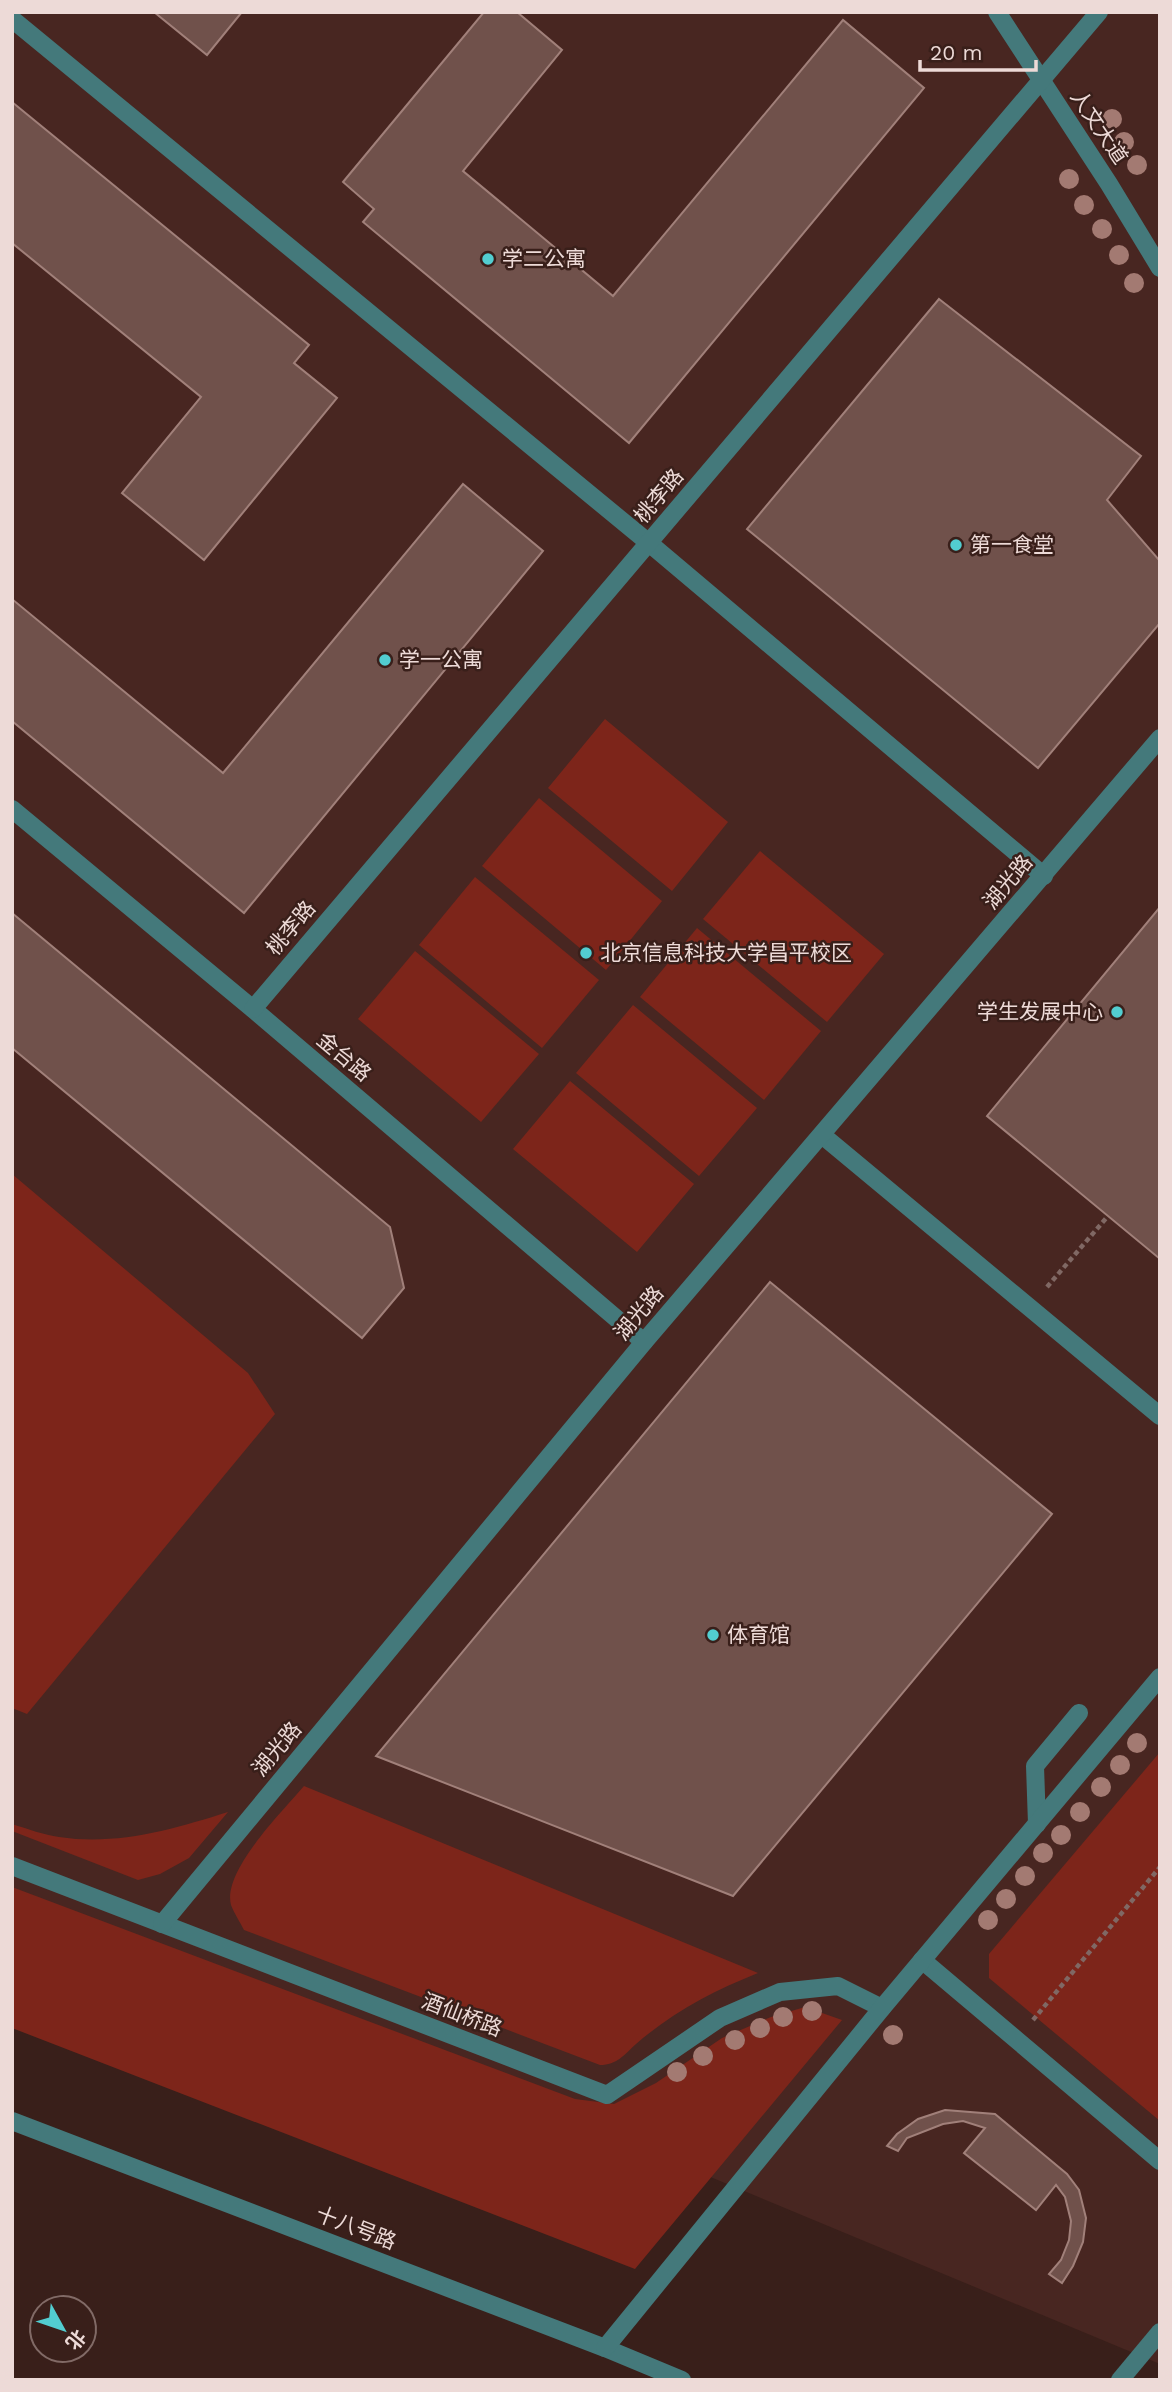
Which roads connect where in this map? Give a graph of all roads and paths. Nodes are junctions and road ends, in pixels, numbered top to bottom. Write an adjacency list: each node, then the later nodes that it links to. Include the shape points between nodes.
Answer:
1 (997, 12): 4 (street, 人文大道)
2 (1099, 12): 4 (street, 桃李路)
3 (12, 19): 6 (street)
4 (1041, 82): 5 (street, 人文大道); 6 (street, 桃李路)
5 (1160, 268)
6 (649, 543): 9 (street); 10 (street, 桃李路)
7 (1160, 738): 9 (street, 湖光路)
8 (12, 809): 10 (street, 金台路)
9 (1044, 876): 11 (street, 湖光路)
10 (253, 1009): 14 (street, 金台路)
11 (822, 1135): 13 (street); 14 (street, 湖光路)
12 (1108, 1216): 13 (path)
13 (1030, 1308): 15 (street)
14 (644, 1342): 21 (street, 湖光路)
15 (1160, 1416)
16 (1160, 1677): 18 (street)
17 (1079, 1713): 18 (street, via 1035,1766)
18 (1037, 1824): 22 (street)
19 (12, 1866): 21 (street, 酒仙桥路)
20 (1160, 1867): 24 (path)
21 (162, 1924): 23 (street, 酒仙桥路, via 607,2095 720,2018 780,1992 838,1986)
22 (922, 1960): 23 (street); 24 (street)
23 (882, 2008): 28 (street)
24 (1016, 2040): 26 (street)
25 (12, 2121): 28 (street, 十八号路)
26 (1160, 2161)
27 (1160, 2332): 30 (street)
28 (605, 2347): 29 (street, 十八号路)
29 (682, 2380)
30 (1120, 2380)

